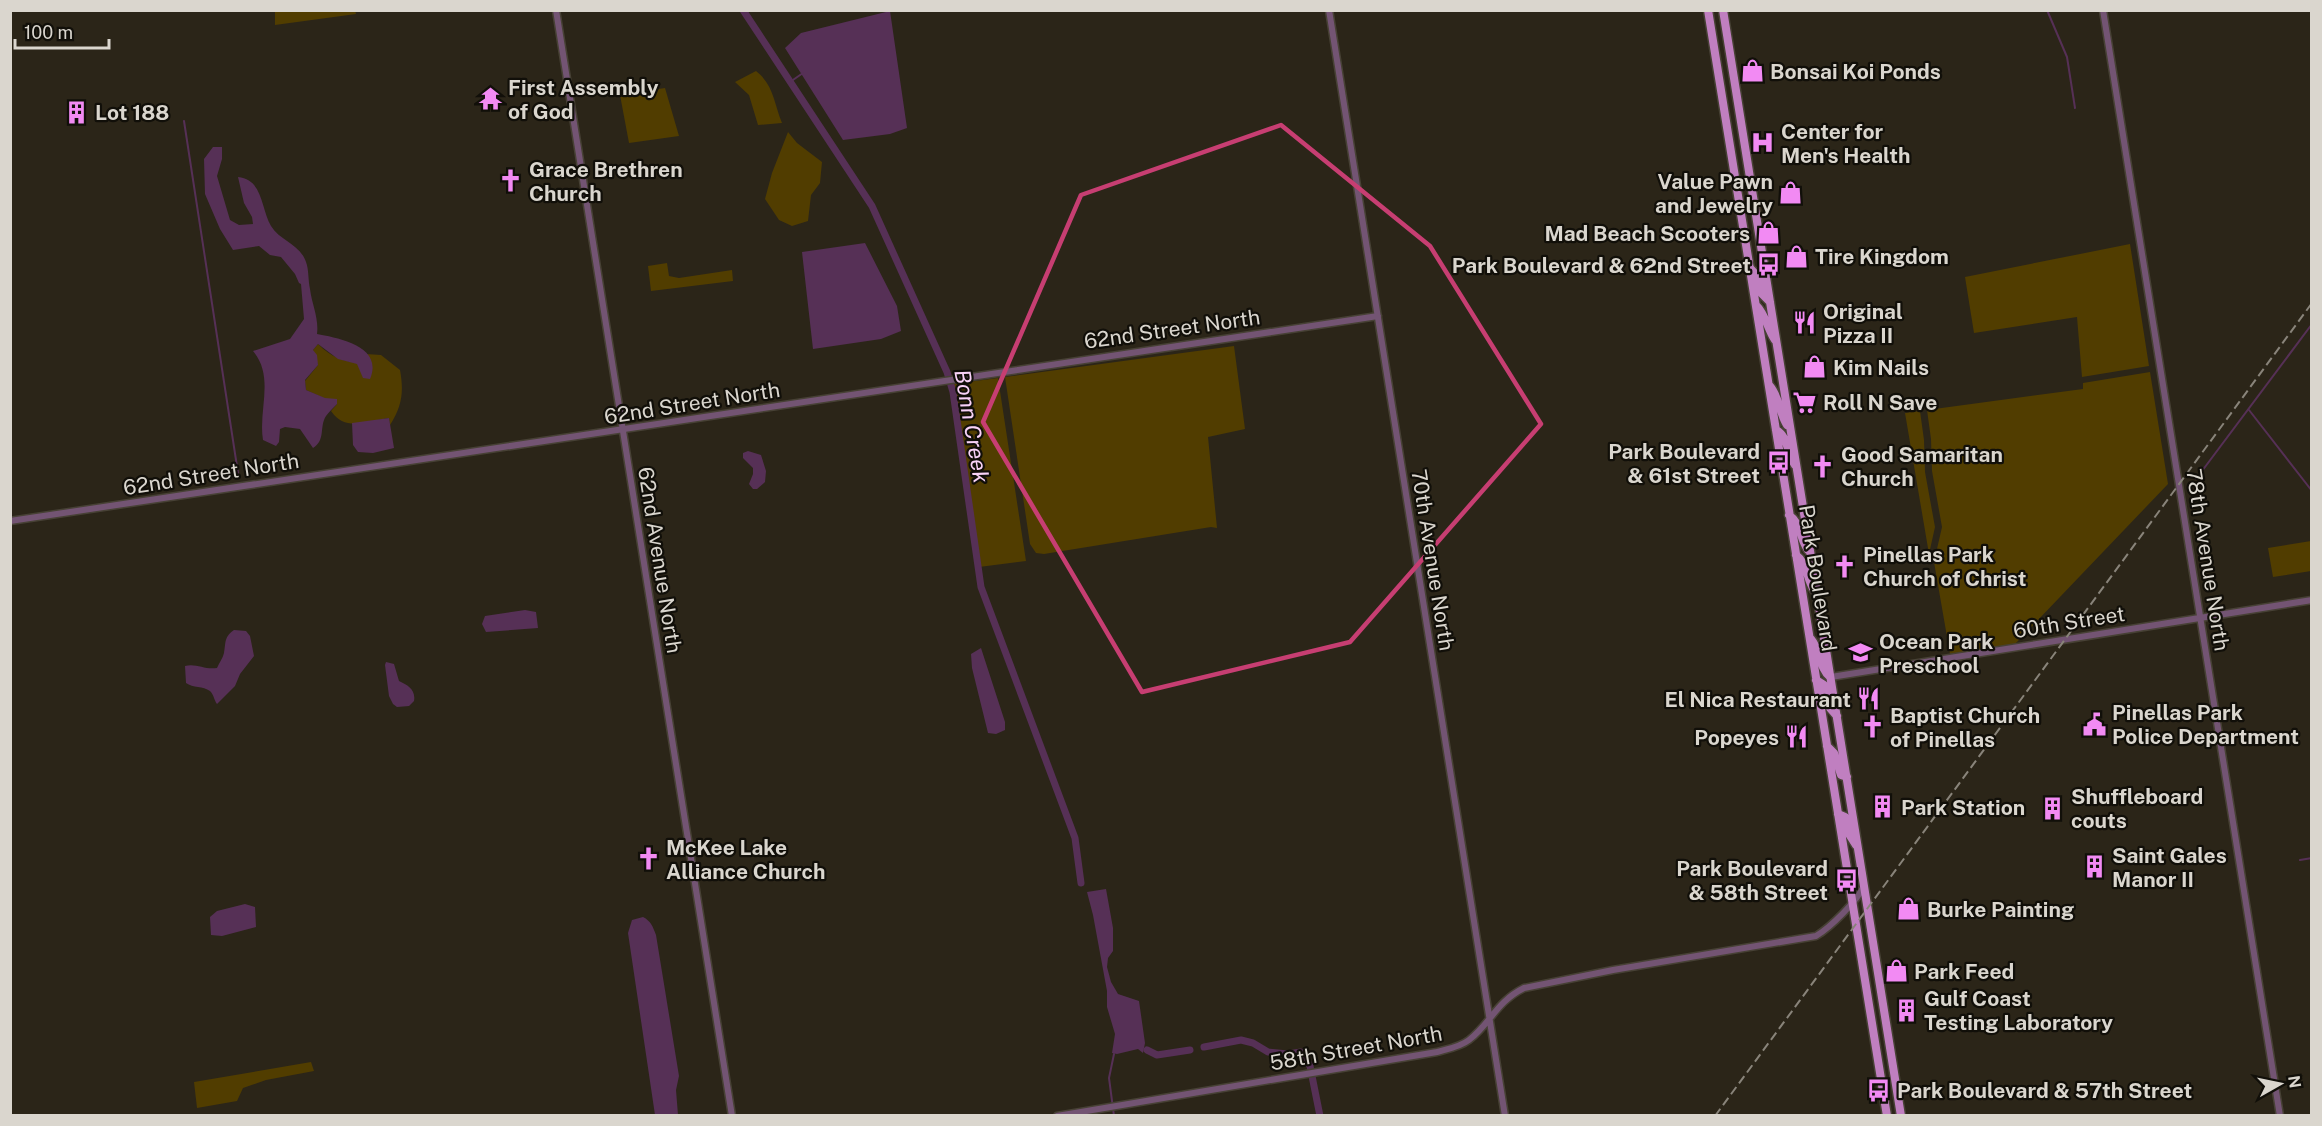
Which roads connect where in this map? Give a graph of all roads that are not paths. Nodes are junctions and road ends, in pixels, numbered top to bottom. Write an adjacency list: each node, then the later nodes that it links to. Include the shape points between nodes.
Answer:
1 (556, 10): 13 (street, 62nd Avenue North)
2 (1329, 10): 9 (street, 70th Avenue North)
3 (1708, 10): 6 (main road, Park Boulevard)
4 (1723, 10): 7 (main road, Park Boulevard)
5 (2103, 10): 22 (street, 78th Avenue North)
6 (1749, 267): 7 (main road); 8 (main road, Park Boulevard)
7 (1770, 302): 10 (main road, Park Boulevard)
8 (1755, 304): 10 (main road, via 1763,312); 11 (main road, Park Boulevard)
9 (1378, 316): 13 (street, 62nd Street North); 33 (street, 70th Avenue North)
10 (1776, 343): 12 (main road, Park Boulevard)
11 (1768, 384): 12 (main road); 14 (main road, Park Boulevard)
12 (1790, 427): 15 (main road, Park Boulevard)
13 (622, 430): 17 (street, 62nd Street North); 34 (street, 62nd Avenue North)
14 (1776, 430): 15 (main road, via 1784,437); 16 (main road, Park Boulevard)
15 (1796, 467): 18 (main road, Park Boulevard)
16 (1789, 515): 18 (main road, via 1797,521 1802,542); 19 (main road, Park Boulevard)
17 (10, 521)
18 (1810, 552): 20 (main road, Park Boulevard)
19 (1796, 555): 20 (main road, via 1804,562); 23 (main road, Park Boulevard)
20 (1817, 593): 24 (main road, Park Boulevard)
21 (2312, 600): 22 (street, 60th Street)
22 (2201, 618): 24 (street, 60th Street); 39 (street, 78th Avenue North)
23 (1809, 636): 24 (main road); 25 (main road, Park Boulevard)
24 (1831, 677): 26 (main road, Park Boulevard)
25 (1816, 680): 26 (main road, via 1824,685 1830,708); 27 (main road, Park Boulevard)
26 (1837, 716): 28 (main road, Park Boulevard)
27 (1827, 746): 28 (main road, via 1834,753 1841,775); 29 (main road, Park Boulevard)
28 (1847, 777): 30 (main road, Park Boulevard)
29 (1838, 814): 30 (main road, via 1845,817); 32 (main road, Park Boulevard)
30 (1858, 848): 31 (main road, Park Boulevard)
31 (1864, 886): 32 (street, 58th Street North); 38 (main road, Park Boulevard)
32 (1852, 904): 33 (street, 58th Street North, via 1816,936 1545,982 1510,994); 37 (main road, Park Boulevard)
33 (1490, 1017): 35 (street, 58th Street North, via 1476,1034 1437,1052); 36 (street, 70th Avenue North)
34 (732, 1116)
35 (1057, 1116)
36 (1505, 1116)
37 (1887, 1116)
38 (1901, 1116)
39 (2280, 1116)

